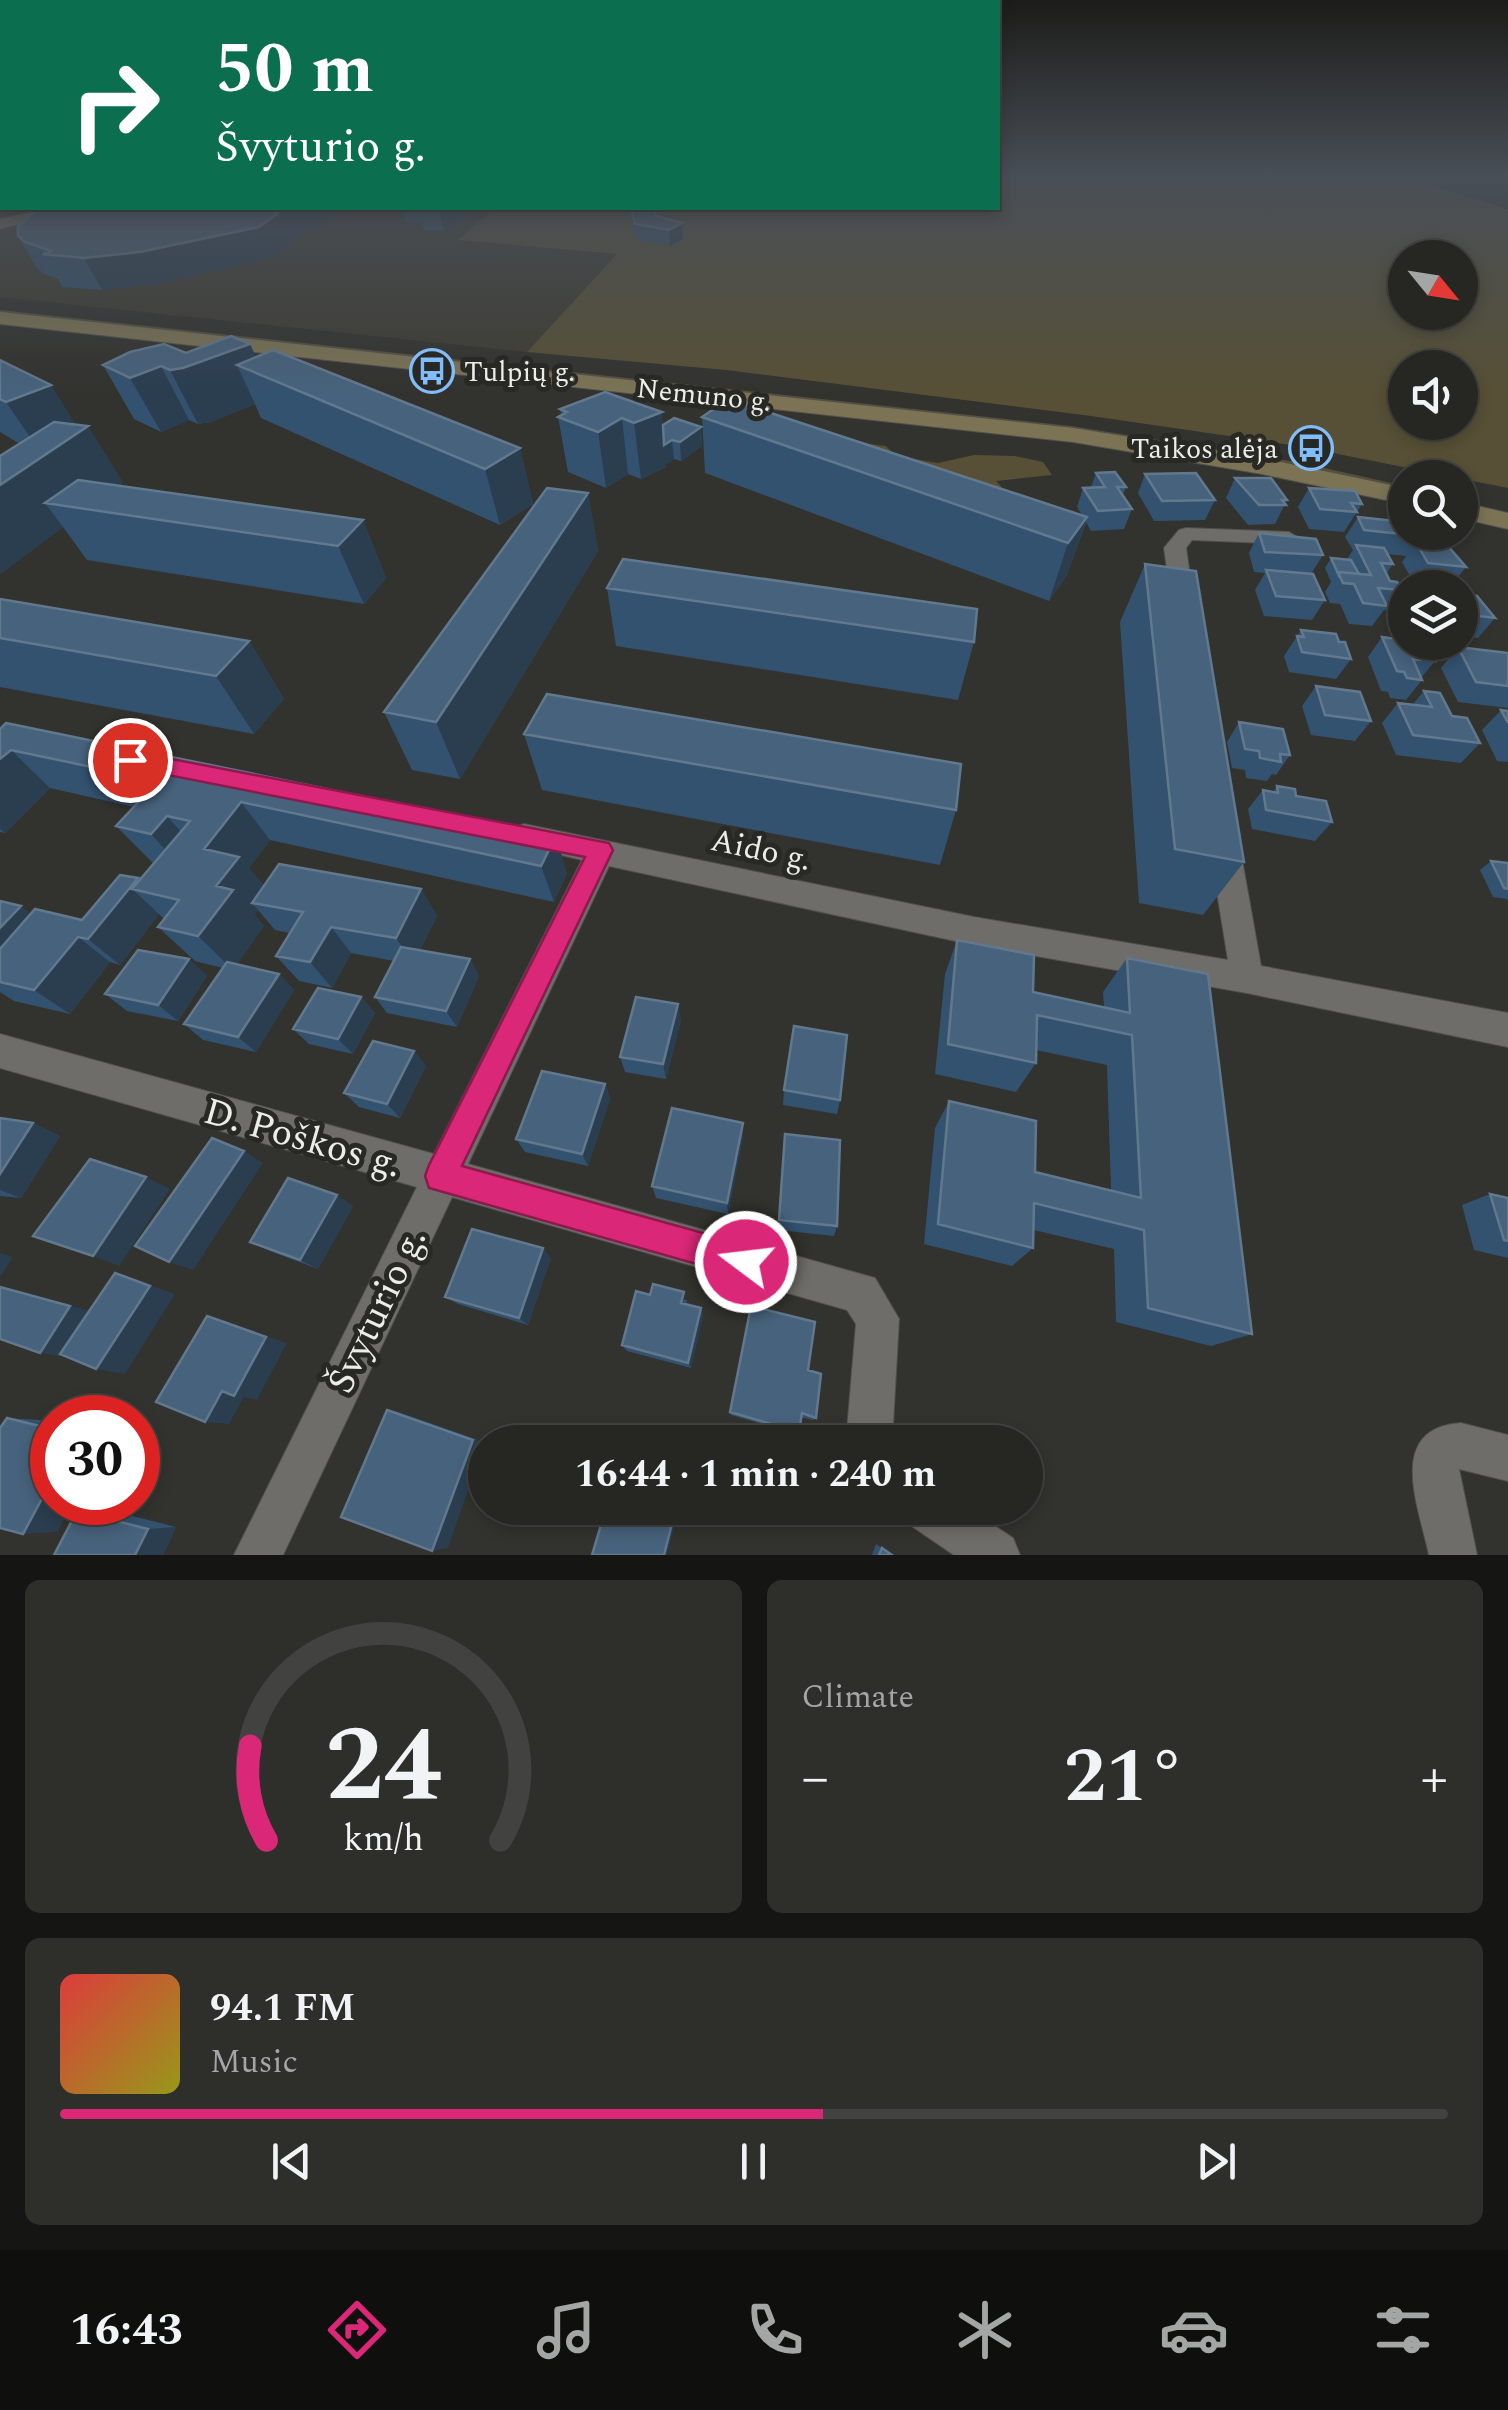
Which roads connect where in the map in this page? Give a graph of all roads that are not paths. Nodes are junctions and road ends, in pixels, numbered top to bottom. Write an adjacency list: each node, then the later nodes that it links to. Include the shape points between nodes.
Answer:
1 (0, 305): 3 (main road, Nemuno g., via 1081,422)
2 (0, 318): 4 (main road, Nemuno g., via 1073,435)
3 (1388, 475)
4 (1388, 492)
5 (1478, 496): 6 (main road)
6 (1508, 503)
7 (1478, 514): 8 (main road)
8 (1508, 521)
9 (1289, 538): 10 (street, via 1194,532 1179,539)
10 (1186, 622)
11 (1218, 810): 14 (street)
12 (496, 830): 13 (street, Aido g.)
13 (600, 850): 14 (street, Aido g., via 974,930); 17 (street, Švyturio g.)
14 (1247, 978): 15 (street, Aido g.)
15 (1508, 1030)
16 (0, 1051): 17 (street, D. Poškos g.)
17 (441, 1176): 18 (street, D. Poškos g., via 860,1294 878,1318); 21 (street, Švyturio g.)
18 (870, 1425)
19 (1508, 1458): 23 (street, via 1460,1446 1436,1455)
20 (952, 1525): 22 (street)
21 (258, 1555)
22 (996, 1555)
23 (1452, 1555)

